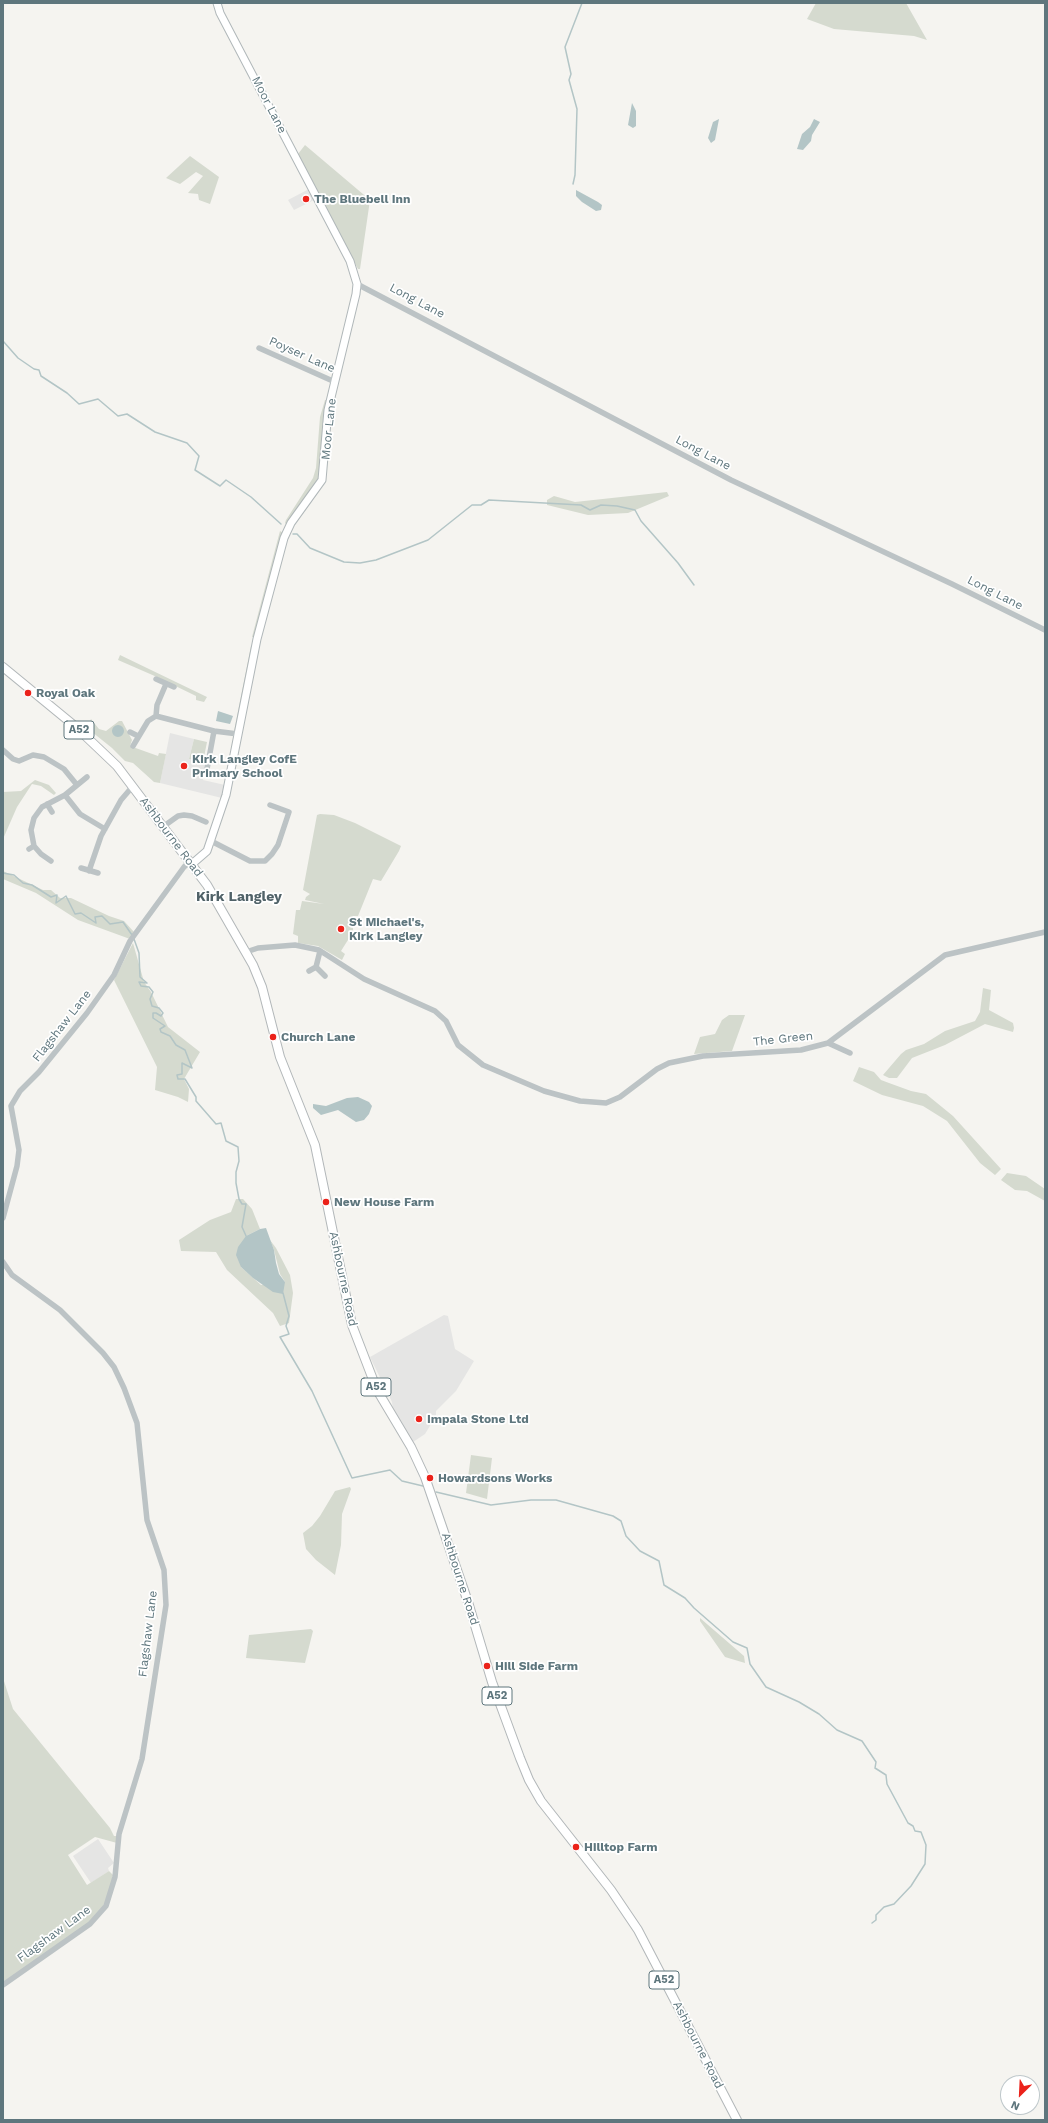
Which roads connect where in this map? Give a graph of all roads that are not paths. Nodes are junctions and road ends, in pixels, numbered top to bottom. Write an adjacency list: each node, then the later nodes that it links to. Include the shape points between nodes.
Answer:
1 (217, 3): 2 (main road, Moor Lane, via 350,261)
2 (357, 284): 4 (main road, Moor Lane); 5 (street, Long Lane, via 731,480)
3 (259, 348): 4 (street, Poyser Lane)
4 (335, 382): 13 (main road, Moor Lane, via 328,410 322,480 291,523 284,538 257,639)
5 (1045, 630)
6 (3, 667): 20 (highway, Ashbourne Road / A52, via 90,739)
7 (156, 679): 8 (street)
8 (166, 684): 9 (street); 10 (street, via 157,705)
9 (174, 687)
10 (156, 716): 11 (street); 14 (street, via 148,721)
11 (214, 730): 13 (street); 17 (street)
12 (130, 732): 14 (street)
13 (238, 734): 28 (main road, Moor Lane, via 226,795)
14 (138, 736): 15 (street)
15 (133, 746)
16 (3, 750): 19 (street, via 19,761 33,755 44,757 64,769)
17 (207, 769)
18 (87, 777): 19 (street)
19 (77, 785): 21 (street)
20 (133, 786): 26 (highway, Ashbourne Road / A52); 27 (street, via 121,800)
21 (65, 795): 22 (street); 27 (street, via 80,814)
22 (48, 804): 24 (street); 29 (street, via 37,812 31,824)
23 (270, 805): 28 (street, via 289,812 278,845 265,860 250,861)
24 (52, 812)
25 (206, 822): 26 (street, via 184,815 178,816)
26 (164, 826): 32 (highway, Ashbourne Road / A52)
27 (105, 829): 34 (street, via 96,846)
28 (211, 841): 32 (main road, Moor Lane, via 207,850)
29 (34, 846): 30 (street); 31 (street)
30 (29, 849)
31 (51, 861)
32 (191, 863): 38 (highway, Ashbourne Road / A52, via 218,901); 44 (street, Flagshaw Lane, via 130,941 114,975 87,1013 39,1072 20,1091 11,1106 18,1150 17,1166)
33 (81, 868): 34 (street)
34 (89, 871): 35 (street)
35 (98, 873)
36 (1045, 932): 42 (street, The Green, via 945,955)
37 (320, 951): 38 (street, via 295,945 258,948); 39 (street); 42 (street, The Green, via 364,979 435,1011 446,1021 464,1052 483,1065 544,1091 580,1101 606,1103 620,1097 669,1063 703,1056 801,1050)
38 (246, 952): 48 (highway, Ashbourne Road / A52, via 262,987 280,1057 314,1145 354,1331 377,1390 411,1447 425,1477 468,1602 492,1682 529,1780 541,1801 611,1890 638,1930)
39 (316, 967): 40 (street); 41 (street)
40 (309, 971)
41 (325, 976)
42 (828, 1044): 43 (street)
43 (850, 1053)
44 (4, 1207): 45 (street, Flagshaw Lane)
45 (3, 1218)
46 (3, 1262): 47 (street, Flagshaw Lane, via 12,1275 60,1310 103,1353 114,1367 124,1388 137,1423 147,1520 164,1570 166,1605 142,1759 119,1834 115,1877 106,1906 90,1924)
47 (3, 1985)
48 (737, 2120)

